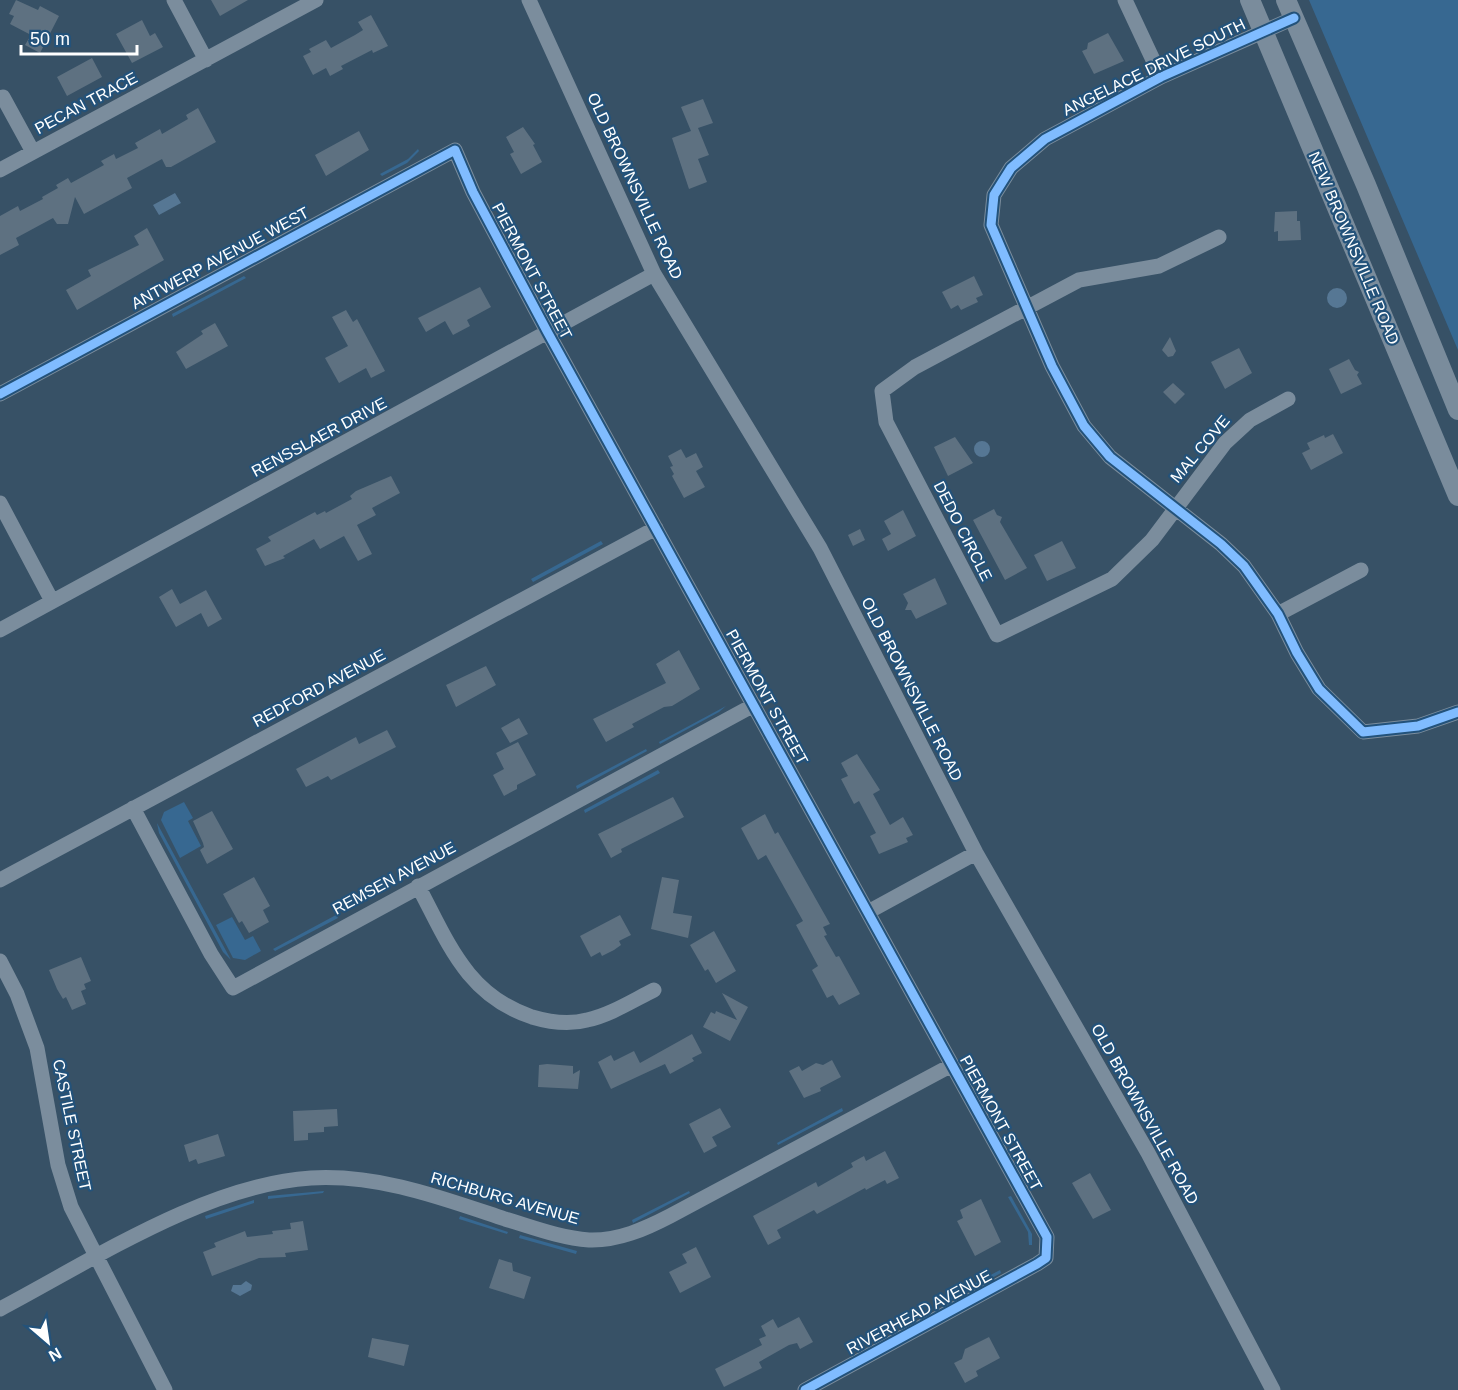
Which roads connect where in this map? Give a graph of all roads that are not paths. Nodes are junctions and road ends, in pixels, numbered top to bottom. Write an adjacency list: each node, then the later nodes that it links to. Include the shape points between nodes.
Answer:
1 (174, 0): 8 (street)
2 (316, 0): 8 (street, PECAN TRACE)
3 (529, 0): 15 (street, OLD BROWNSVILLE ROAD)
4 (1125, 0): 9 (street)
5 (1250, 0): 7 (main road, NEW BROWNSVILLE ROAD)
6 (1290, 9): 7 (street, ANGELACE DRIVE SOUTH); 20 (main road, NEW BROWNSVILLE ROAD)
7 (1263, 32): 9 (street, ANGELACE DRIVE SOUTH); 21 (main road, NEW BROWNSVILLE ROAD)
8 (206, 60): 12 (street, PECAN TRACE)
9 (1161, 77): 16 (street, ANGELACE DRIVE SOUTH, via 1045,139 1011,168 994,195 991,225)
10 (3, 97): 12 (street)
11 (455, 150): 17 (street, PIERMONT STREET); 18 (street, ANTWERP AVENUE WEST)
12 (33, 152): 13 (street, PECAN TRACE)
13 (0, 170)
14 (1219, 237): 16 (street, via 1159,266 1084,278)
15 (654, 274): 17 (street, RENSSLAER DRIVE); 32 (street, OLD BROWNSVILLE ROAD, via 820,548)
16 (1027, 308): 23 (street, ANGELACE DRIVE SOUTH, via 1084,426 1110,458); 23 (street, DEDO CIRCLE, via 915,367 882,391 886,422 997,635 1112,579 1152,540)
17 (548, 333): 24 (street, PIERMONT STREET); 26 (street, RENSSLAER DRIVE)
18 (0, 394)
19 (1288, 399): 23 (street, MAL COVE, via 1237,431)
20 (1458, 410)
21 (1458, 496)
22 (0, 503): 26 (street)
23 (1174, 509): 27 (street, ANGELACE DRIVE SOUTH, via 1239,561)
24 (656, 528): 29 (street, PIERMONT STREET); 31 (street, REDFORD AVENUE)
25 (1361, 570): 27 (street)
26 (52, 601): 28 (street, RENSSLAER DRIVE)
27 (1278, 614): 30 (street, ANGELACE DRIVE SOUTH, via 1314,681 1363,732 1418,726)
28 (0, 630)
29 (754, 705): 34 (street, REMSEN AVENUE); 35 (street, PIERMONT STREET)
30 (1458, 712)
31 (133, 808): 33 (street, REDFORD AVENUE); 34 (street, REMSEN AVENUE, via 232,988)
32 (976, 853): 35 (street); 44 (street, OLD BROWNSVILLE ROAD, via 1148,1153)
33 (0, 880)
34 (418, 886): 37 (street, via 470,976 494,1000 517,1012 548,1021 586,1021)
35 (868, 912): 38 (street, PIERMONT STREET)
36 (0, 961): 40 (street, CASTILE STREET, via 28,1020 42,1066 66,1194)
37 (654, 990)
38 (952, 1065): 39 (street, PIERMONT STREET, via 1047,1237); 40 (street, RICHBURG AVENUE, via 652,1225 614,1238 589,1240 542,1231 394,1185 309,1178 222,1197)
39 (1046, 1258): 43 (street, RIVERHEAD AVENUE)
40 (96, 1259): 41 (street, RICHBURG AVENUE); 42 (street, CASTILE STREET)
41 (0, 1309)
42 (165, 1390)
43 (805, 1390)
44 (1273, 1390)

